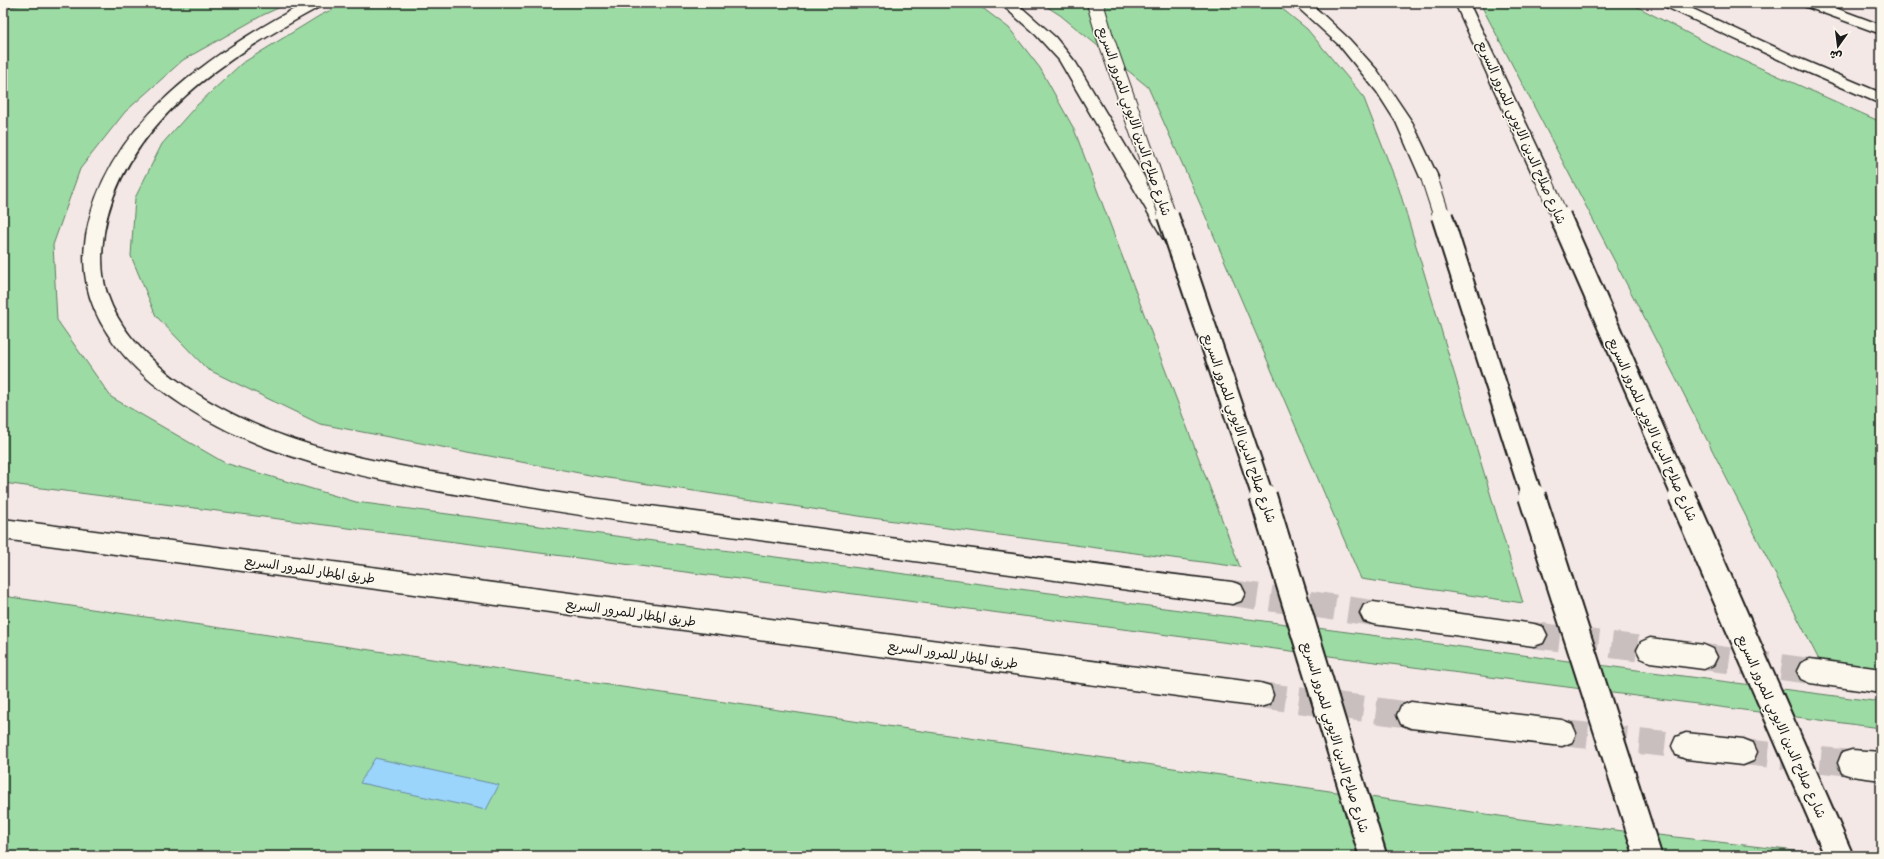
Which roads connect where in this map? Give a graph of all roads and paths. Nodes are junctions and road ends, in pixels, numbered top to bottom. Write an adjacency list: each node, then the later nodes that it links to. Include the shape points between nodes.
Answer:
1 (316, 3): 12 (main road, via 275,24 237,48 193,81 165,107 126,155 111,182 101,210 94,239 93,268 98,298 111,323 129,348 153,372 182,394 222,418 268,439 320,457 378,470 559,504)
2 (1007, 3): 10 (main road, bridge, via 1040,29 1057,46 1071,66)
3 (1095, 3): 10 (main road, شارع صلاح الدين الايوبي للمرور السريع, bridge)
4 (1300, 3): 27 (main road, bridge, via 1341,40 1375,78 1403,121 1429,177)
5 (1462, 3): 28 (main road, شارع صلاح الدين الايوبي للمرور السريع, bridge, via 1544,180)
6 (1669, 3): 9 (main road)
7 (1809, 3): 8 (main road)
8 (1881, 30)
9 (1881, 99)
10 (1181, 253): 26 (main road, شارع صلاح الدين الايوبي للمرور السريع, bridge, via 1271,520)
11 (3, 529): 19 (main road, طريق المطار للمرور السريع)
12 (1232, 593)
13 (1373, 613): 14 (main road)
14 (1534, 635)
15 (1650, 650): 16 (main road)
16 (1704, 657)
17 (1810, 671): 18 (main road)
18 (1881, 681)
19 (1260, 695)
20 (1411, 715): 21 (main road)
21 (1562, 733)
22 (1686, 746): 23 (main road)
23 (1743, 752)
24 (1852, 763): 25 (main road)
25 (1881, 766)
26 (1372, 856)
27 (1648, 856)
28 (1839, 856)

